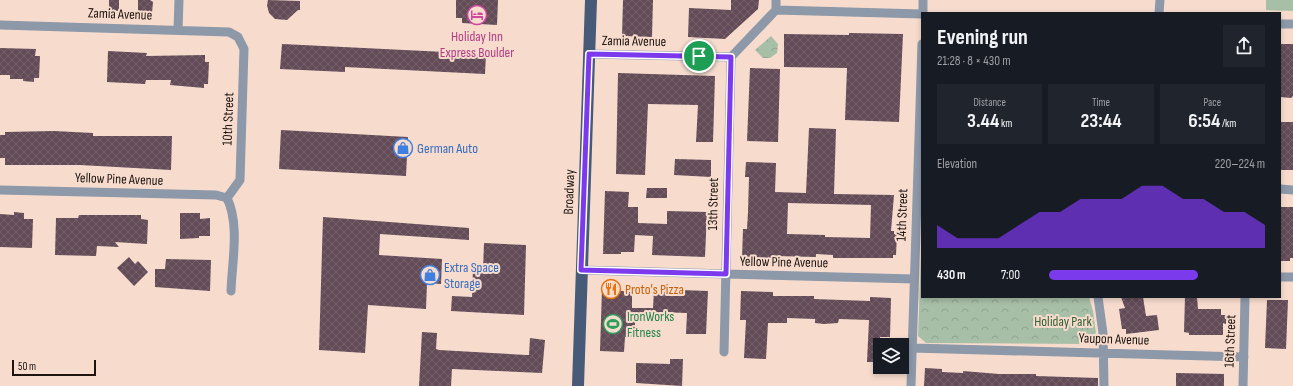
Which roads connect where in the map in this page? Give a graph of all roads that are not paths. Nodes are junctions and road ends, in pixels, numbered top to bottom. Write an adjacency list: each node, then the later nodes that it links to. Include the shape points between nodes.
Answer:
1 (179, 0): 13 (street)
2 (591, 0): 15 (main road, Broadway)
3 (776, 0): 6 (street)
4 (924, 0): 7 (street)
5 (1160, 0): 8 (street)
6 (776, 10): 9 (street); 16 (street)
7 (923, 12)
8 (1159, 12)
9 (921, 14)
10 (1281, 24): 11 (street)
11 (1293, 24)
12 (0, 25): 13 (street, Zamia Avenue)
13 (178, 30): 14 (street, Zamia Avenue, via 229,32)
14 (238, 37): 22 (street, 10th Street, via 244,50 240,180)
15 (589, 54): 16 (street, Zamia Avenue); 23 (main road, Broadway)
16 (731, 57): 24 (street, 13th Street)
17 (921, 98): 18 (street, 14th Street)
18 (920, 153): 27 (street, 14th Street)
19 (1281, 189): 21 (street)
20 (0, 190): 22 (street, Yellow Pine Avenue, via 216,195)
21 (1293, 190)
22 (227, 198): 28 (street, via 232,207 234,223)
23 (581, 270): 24 (street, Yellow Pine Avenue); 35 (main road, Broadway)
24 (726, 274): 27 (street, Yellow Pine Avenue); 32 (street, 13th Street)
25 (1281, 277): 26 (street)
26 (1293, 277)
27 (914, 279): 31 (street, 14th Street)
28 (231, 291)
29 (1098, 298): 33 (street)
30 (1246, 298): 34 (street, 16th Street)
31 (912, 348): 33 (street, Yaupon Avenue); 36 (street, 14th Street)
32 (724, 352)
33 (1104, 353): 34 (street, Yaupon Avenue); 37 (street)
34 (1244, 357): 38 (street, 16th Street)
35 (578, 386)
36 (911, 386)
37 (1104, 386)
38 (1243, 386)

